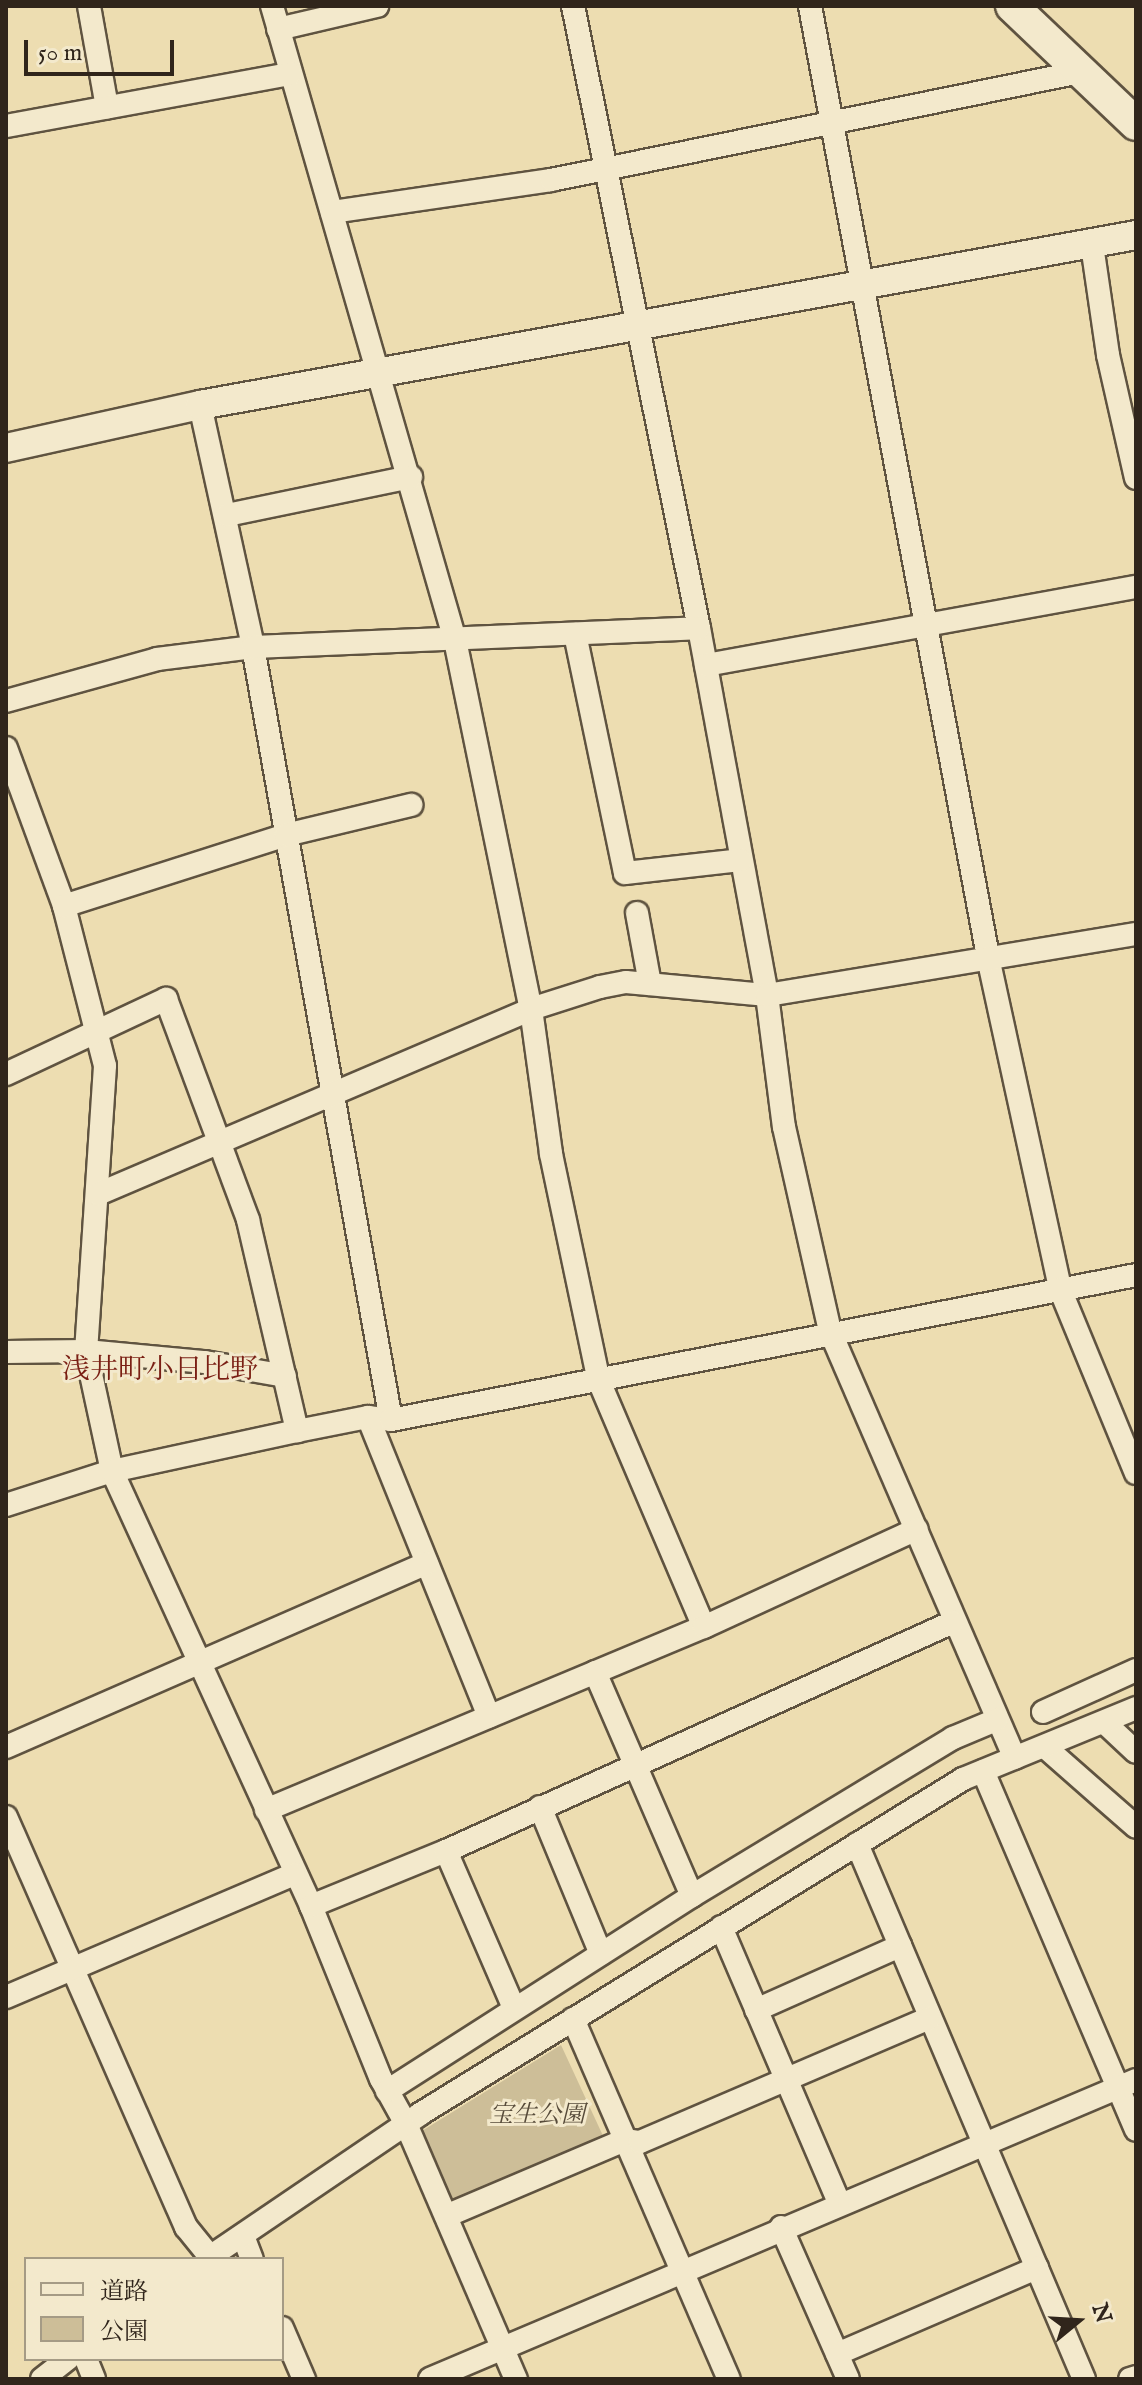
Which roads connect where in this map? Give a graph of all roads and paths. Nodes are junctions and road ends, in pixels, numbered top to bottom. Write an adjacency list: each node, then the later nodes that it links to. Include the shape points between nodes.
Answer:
1 (89, 6): 10 (street)
2 (272, 6): 7 (street)
3 (377, 6): 7 (street)
4 (573, 6): 14 (street)
5 (810, 6): 11 (street)
6 (1012, 6): 8 (main road)
7 (278, 29): 9 (street)
8 (1080, 72): 11 (street); 12 (main road)
9 (290, 74): 10 (street); 15 (street)
10 (107, 107): 13 (street)
11 (831, 120): 14 (street); 18 (street)
12 (1136, 124)
13 (6, 126)
14 (602, 168): 15 (street); 19 (street)
15 (332, 212): 20 (street)
16 (1136, 235): 17 (street)
17 (1092, 245): 18 (street); 24 (street, via 1108,355)
18 (863, 284): 19 (street); 27 (street)
19 (637, 325): 20 (street); 28 (street)
20 (383, 376): 21 (street); 23 (street)
21 (200, 405): 22 (street); 25 (street)
22 (6, 448)
23 (411, 477): 25 (street); 30 (street)
24 (1136, 478)
25 (227, 515): 31 (street)
26 (1136, 587): 27 (street)
27 (926, 627): 32 (street); 41 (street)
28 (699, 628): 29 (street); 32 (street)
29 (575, 634): 30 (street); 37 (street, via 625,873)
30 (455, 640): 31 (street); 44 (street)
31 (253, 647): 33 (street, via 157,659); 36 (street)
32 (706, 665): 37 (street)
33 (6, 701)
34 (6, 748): 38 (street)
35 (411, 805): 36 (street)
36 (286, 835): 38 (street); 47 (street)
37 (740, 860): 43 (street)
38 (64, 906): 45 (street)
39 (637, 913): 42 (street)
40 (1136, 934): 41 (street)
41 (989, 962): 43 (street); 51 (street)
42 (650, 984): 43 (street); 44 (street, via 600,987)
43 (767, 995): 52 (street, via 784,1127)
44 (531, 1009): 47 (street); 56 (street, via 551,1154)
45 (97, 1033): 46 (street); 48 (street, via 166,999); 49 (street, via 105,1066)
46 (6, 1074)
47 (332, 1095): 48 (street); 58 (street)
48 (220, 1143): 49 (street); 55 (street, via 248,1220)
49 (98, 1194): 53 (street)
50 (1136, 1275): 51 (street)
51 (1060, 1289): 52 (street); 61 (street)
52 (830, 1331): 56 (street); 63 (street)
53 (86, 1351): 54 (street); 55 (street); 60 (street)
54 (6, 1352)
55 (285, 1376): 59 (street)
56 (599, 1381): 58 (street); 66 (street)
57 (368, 1417): 58 (street); 59 (street); 64 (street)
58 (391, 1420)
59 (297, 1431): 60 (street)
60 (112, 1471): 62 (street); 67 (street)
61 (1136, 1473)
62 (6, 1505)
63 (917, 1529): 65 (street); 66 (street)
64 (427, 1563): 67 (street); 72 (street)
65 (953, 1622): 73 (street); 79 (street)
66 (704, 1627): 69 (street)
67 (199, 1660): 75 (street); 82 (street)
68 (1136, 1670): 71 (street)
69 (595, 1672): 72 (street); 79 (street)
70 (1136, 1708): 74 (street)
71 (1043, 1712)
72 (489, 1716): 82 (street)
73 (996, 1720): 78 (street); 88 (street, via 953,1738)
74 (1105, 1723): 76 (street); 77 (street)
75 (6, 1747)
76 (1045, 1747): 78 (street); 84 (street)
77 (1136, 1752)
78 (1015, 1758): 80 (street)
79 (636, 1762): 81 (street); 88 (street)
80 (983, 1771): 85 (street); 100 (street)
81 (540, 1807): 86 (street); 92 (street)
82 (266, 1810): 87 (street)
83 (6, 1817): 93 (street)
84 (1136, 1827)
85 (857, 1844): 90 (street); 91 (street)
86 (446, 1851): 89 (street); 95 (street)
87 (294, 1874): 89 (street); 93 (street)
88 (692, 1896): 92 (street)
89 (311, 1906): 101 (street)
90 (721, 1927): 96 (street); 98 (street)
91 (900, 1946): 96 (street); 97 (street)
92 (601, 1954): 95 (street)
93 (73, 1968): 94 (street); 110 (street, via 186,2227)
94 (6, 1997)
95 (514, 2008): 101 (street)
96 (756, 2010): 99 (street)
97 (930, 2018): 99 (street); 105 (street)
98 (573, 2019): 102 (street); 104 (street)
99 (787, 2080): 104 (street, via 640,2142); 106 (street)
100 (1127, 2084): 103 (street); 105 (street)
101 (387, 2091): 102 (street)
102 (406, 2124): 107 (street); 109 (street)
103 (1136, 2130)
104 (625, 2140): 107 (street); 114 (street)
105 (983, 2140): 106 (street); 113 (street)
106 (839, 2202): 108 (street)
107 (446, 2216): 116 (street)
108 (781, 2227): 114 (street); 117 (street)
109 (243, 2236): 111 (street); 112 (street)
110 (207, 2257)
111 (210, 2257)
112 (251, 2257)
113 (1037, 2268): 117 (street); 126 (street)
114 (682, 2269): 116 (street); 124 (street)
115 (284, 2333): 121 (street)
116 (503, 2347): 122 (street); 123 (street)
117 (837, 2354): 125 (street)
118 (65, 2361): 120 (street)
119 (1136, 2377): 127 (street)
120 (42, 2379)
121 (304, 2379)
122 (430, 2379)
123 (516, 2379)
124 (729, 2379)
125 (848, 2379)
126 (1084, 2379)
127 (1130, 2379)

